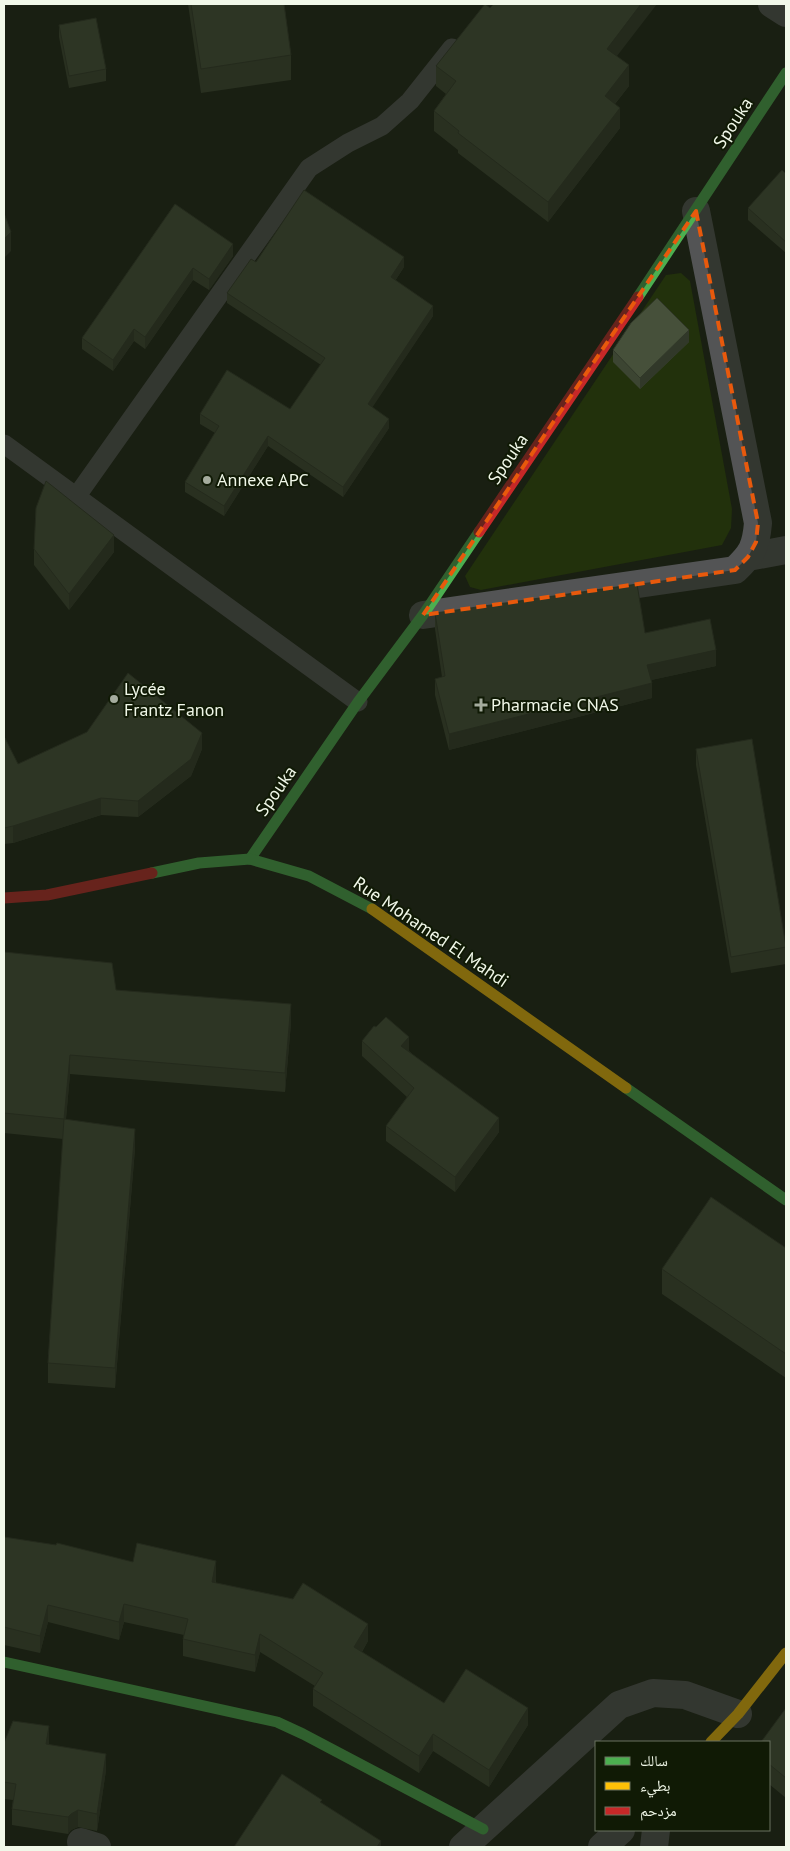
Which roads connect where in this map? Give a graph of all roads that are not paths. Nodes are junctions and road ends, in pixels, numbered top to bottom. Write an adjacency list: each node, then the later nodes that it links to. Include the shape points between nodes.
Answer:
1 (772, 4): 2 (street)
2 (786, 13)
3 (463, 34): 7 (lane, via 410,101 382,126 309,168)
4 (786, 73): 5 (street, Spouka)
5 (696, 211): 9 (street, via 758,523 756,542); 10 (street, Spouka)
6 (4, 444): 7 (lane)
7 (76, 497): 11 (lane)
8 (786, 550): 9 (street)
9 (748, 557): 10 (street, via 735,570)
10 (423, 615): 11 (street, Spouka)
11 (358, 702): 12 (street, Spouka)
12 (250, 859): 13 (street, Rue Mohamed El Mahdi, via 199,864 46,895); 14 (street, Rue Mohamed El Mahdi, via 309,876 370,908)
13 (4, 898)
14 (786, 1200)
15 (786, 1653): 17 (street)
16 (4, 1662): 19 (street, via 277,1722)
17 (738, 1714): 18 (street); 19 (street, via 685,1695 654,1693 619,1705)
18 (711, 1741)
19 (483, 1829): 22 (street)
20 (620, 1831): 23 (street)
21 (656, 1831): 24 (street)
22 (463, 1847)
23 (602, 1847)
24 (654, 1847)

